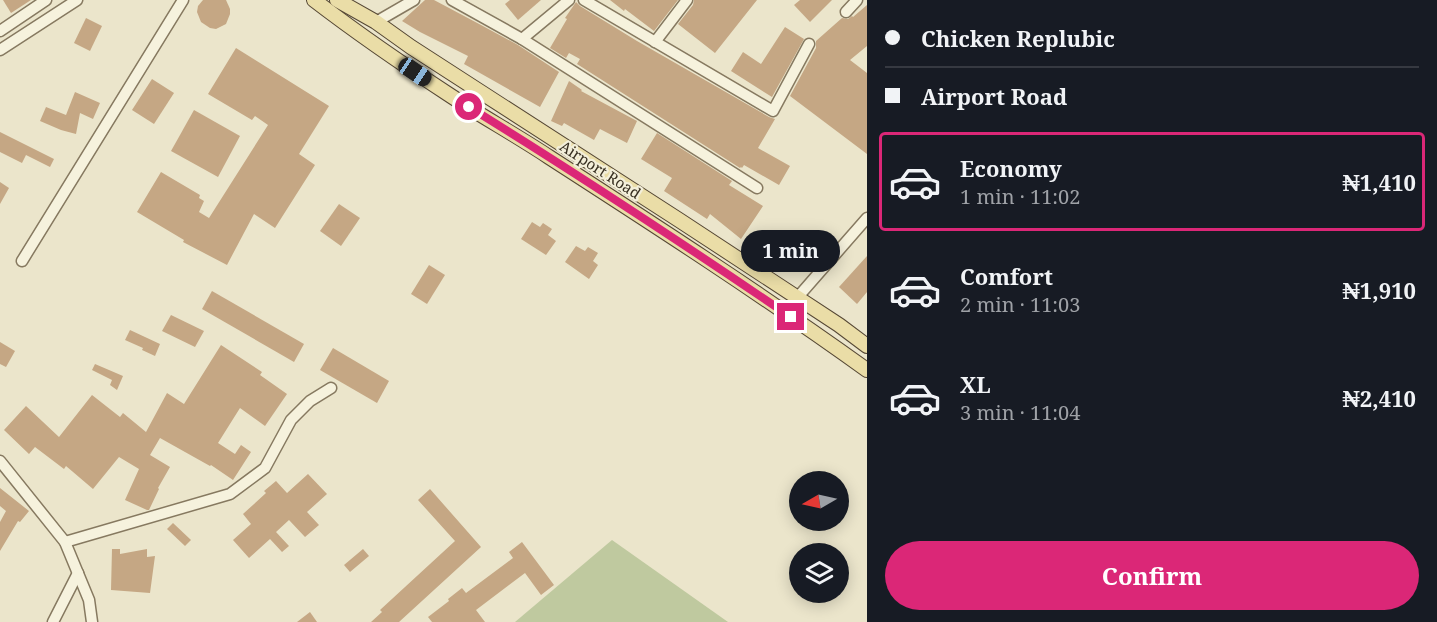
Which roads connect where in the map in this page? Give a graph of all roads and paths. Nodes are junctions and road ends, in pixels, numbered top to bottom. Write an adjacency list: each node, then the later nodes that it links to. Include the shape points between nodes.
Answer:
1 (46, 0): 14 (street)
2 (77, 0): 18 (street)
3 (183, 0): 21 (street)
4 (314, 0): 24 (main road, Airport Road, via 381,50 653,224)
5 (337, 0): 13 (main road, Airport Road)
6 (414, 0): 13 (street)
7 (452, 0): 15 (street)
8 (568, 0): 15 (street)
9 (584, 0): 16 (street)
10 (687, 0): 16 (street)
11 (857, 0): 12 (street)
12 (846, 12)
13 (376, 22): 22 (main road, Airport Road)
14 (0, 31)
15 (522, 39): 19 (street)
16 (655, 42): 17 (street, via 773,111)
17 (809, 44)
18 (0, 50)
19 (757, 188)
20 (867, 218): 22 (street)
21 (22, 261)
22 (797, 298): 23 (main road, Airport Road)
23 (867, 346)
24 (867, 370)
25 (331, 388): 27 (street, via 291,420 265,468 230,494)
26 (0, 461): 27 (street)
27 (65, 542): 28 (street)
28 (78, 573): 29 (street); 30 (street, via 89,600)
29 (53, 622)
30 (92, 622)

